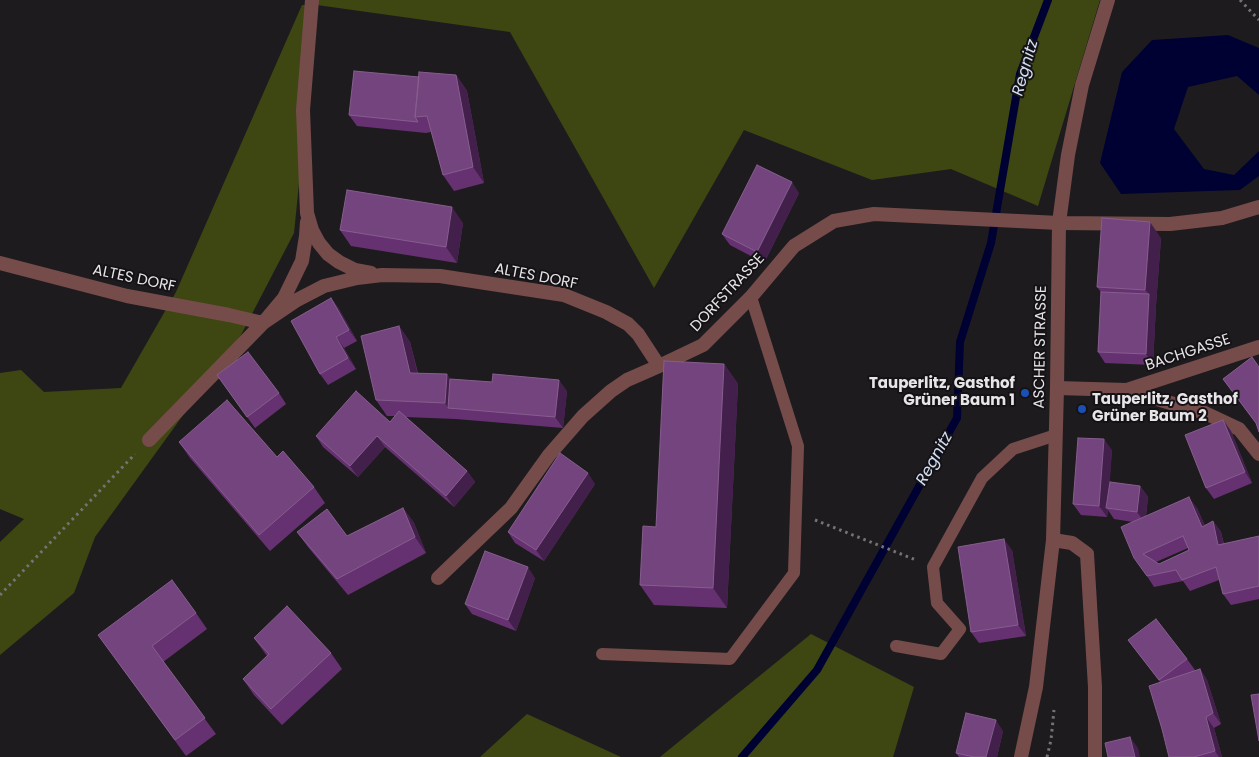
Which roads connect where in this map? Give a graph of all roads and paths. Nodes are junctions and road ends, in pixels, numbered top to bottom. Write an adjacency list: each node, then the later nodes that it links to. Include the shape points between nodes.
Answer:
1 (312, 0): 6 (street, ALTES DORF, via 303,110)
2 (1108, 0): 7 (street, ASCHER STRASSE, via 1082,85 1068,155)
3 (1240, 0): 4 (path)
4 (1259, 20)
5 (1259, 207): 7 (street, via 1222,218 1170,224)
6 (307, 213): 9 (street, ALTES DORF, via 312,230 328,254 355,270); 11 (street, ALTES DORF, via 302,261 284,298)
7 (1060, 222): 10 (street, DORFSTRASSE, via 874,214 834,221 794,246); 14 (street, ASCHER STRASSE)
8 (0, 263): 11 (street, ALTES DORF, via 127,296)
9 (382, 275): 11 (street, ALTES DORF, via 324,286); 13 (street, ALTES DORF, via 440,276 564,296 628,324)
10 (751, 297): 13 (street, DORFSTRASSE, via 703,345); 19 (lane, via 798,446)
11 (263, 323): 17 (street, ALTES DORF)
12 (1259, 346): 15 (street, BACHGASSE)
13 (659, 366): 22 (street, DORFSTRASSE, via 627,380 583,416 511,508)
14 (1057, 388): 15 (street); 16 (street, ASCHER STRASSE)
15 (1126, 390): 18 (street, via 1205,413 1239,429)
16 (1056, 434): 20 (street, ASCHER STRASSE); 24 (lane, via 1013,448 982,478 933,567 937,603 960,629 940,654)
17 (149, 440): 23 (path)
18 (1259, 454)
19 (796, 513): 21 (path); 25 (lane, via 794,573 730,659)
20 (1053, 540): 26 (street, ASCHER STRASSE, via 1036,687); 27 (street, via 1072,543 1087,554 1096,687)
21 (913, 559)
22 (438, 578)
23 (0, 595)
24 (896, 646)
25 (602, 654)
26 (1021, 757)
27 (1095, 757)

